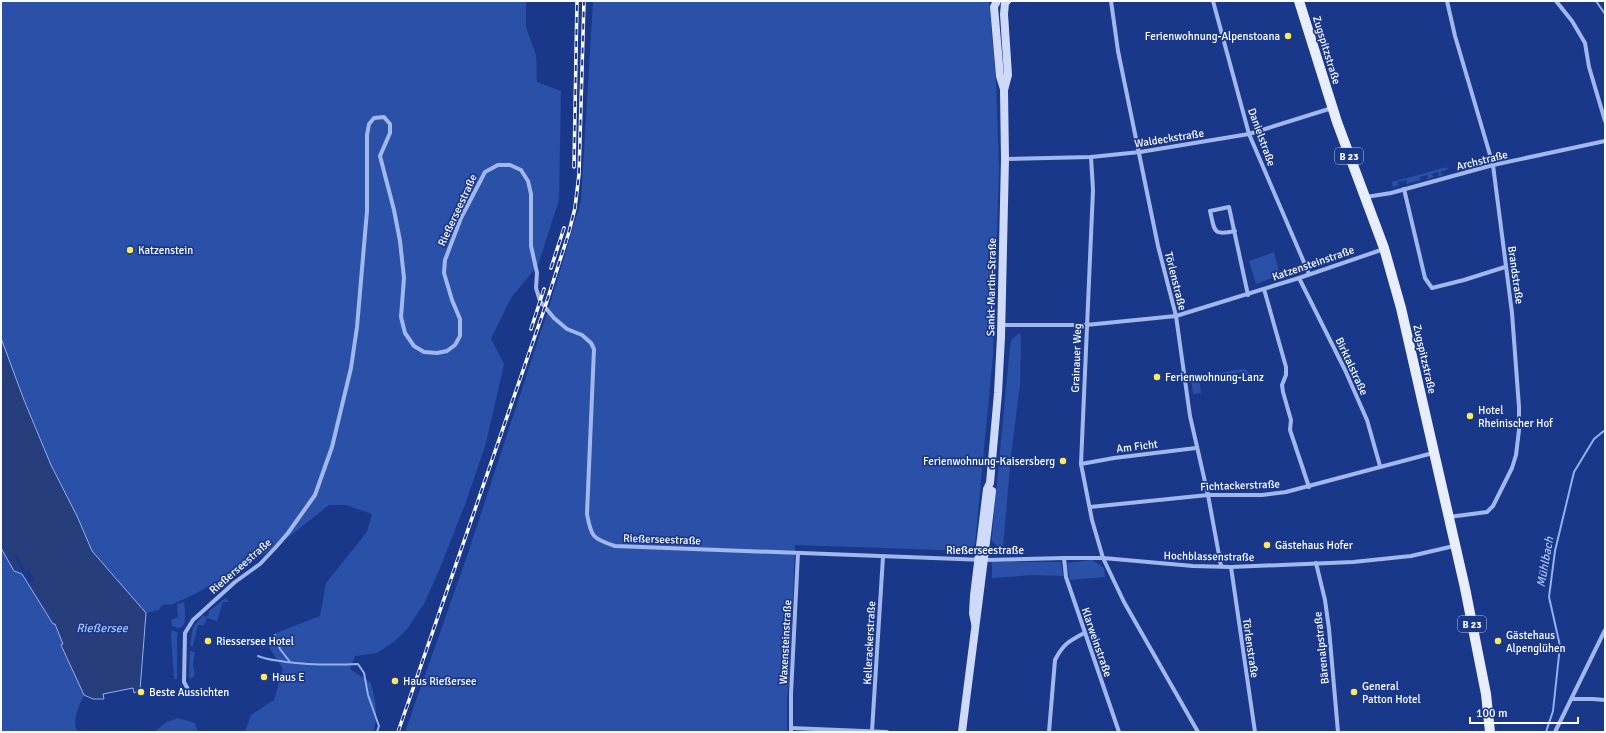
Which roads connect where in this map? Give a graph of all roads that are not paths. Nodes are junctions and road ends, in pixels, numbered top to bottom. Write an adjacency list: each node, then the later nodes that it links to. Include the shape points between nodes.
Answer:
1 (997, 1): 8 (main road, Sankt-Martin-Straße, via 994,7 1000,76)
2 (1007, 1): 8 (main road, Sankt-Martin-Straße, via 1004,14 1008,75)
3 (1111, 1): 13 (street, Törlenstraße, via 1118,51)
4 (1213, 1): 11 (street, Danielstraße)
5 (1299, 1): 9 (main road, Zugspitzstraße / B 23)
6 (1448, 1): 16 (street, Brandstraße, via 1455,36)
7 (1556, 1): 10 (street, via 1585,43)
8 (1004, 90): 15 (main road, Sankt-Martin-Straße)
9 (1332, 108): 11 (street, Waldeckstraße); 18 (main road, Zugspitzstraße / B 23)
10 (1605, 121)
11 (1248, 134): 13 (street, Waldeckstraße); 22 (street, Danielstraße)
12 (1605, 141): 16 (street, Archstraße)
13 (1140, 152): 14 (street, Waldeckstraße); 26 (street, Törlenstraße, via 1158,246)
14 (1090, 156): 15 (street, Waldeckstraße); 28 (street, Grainauer Weg, via 1093,190)
15 (1005, 159): 27 (main road, Sankt-Martin-Straße)
16 (1493, 165): 17 (street, Archstraße); 21 (street, Brandstraße)
17 (1404, 189): 18 (street, Archstraße); 21 (street, via 1425,278 1432,288)
18 (1365, 197): 20 (main road, Zugspitzstraße / B 23)
19 (1235, 231): 19 (street, via 1229,207 1210,211 1217,232 1222,234); 25 (street)
20 (1384, 248): 22 (street, Katzensteinstraße); 30 (main road, Zugspitzstraße / B 23)
21 (1505, 267): 36 (street, Brandstraße, via 1512,313 1519,407 1516,455 1494,506 1487,512)
22 (1309, 274): 23 (street, Katzensteinstraße)
23 (1300, 278): 24 (street, Katzensteinstraße); 32 (street, Birktalstraße, via 1367,420)
24 (1264, 289): 25 (street, Katzensteinstraße); 33 (street, via 1286,368 1283,392 1291,420 1290,430)
25 (1248, 295): 26 (street, Katzensteinstraße)
26 (1176, 316): 28 (street, Katzensteinstraße); 29 (street, Törlenstraße)
27 (1001, 324): 28 (street, Katzensteinstraße); 42 (main road, Sankt-Martin-Straße, via 990,483 992,490)
28 (1086, 325): 31 (street, Grainauer Weg)
29 (1196, 448): 31 (street, Am Ficht); 34 (street, Törlenstraße)
30 (1434, 452): 32 (street, Fichtackerstraße); 36 (main road, Zugspitzstraße / B 23)
31 (1081, 464): 35 (street, Grainauer Weg)
32 (1380, 466): 33 (street, Fichtackerstraße)
33 (1309, 487): 34 (street, Fichtackerstraße, via 1262,495)
34 (1208, 495): 35 (street, Fichtackerstraße); 44 (street, Törlenstraße)
35 (1090, 507): 41 (street, Grainauer Weg)
36 (1449, 517): 37 (main road, Zugspitzstraße / B 23)
37 (1456, 546): 43 (street, Hochblassenstraße, via 1411,556); 60 (main road, Zugspitzstraße / B 23, via 1486,694)
38 (798, 553): 39 (street, Rießerseestraße); 48 (street, Rießerseestraße, via 615,546 600,541 590,531 587,514 594,349 582,335 567,329 540,301 531,246 531,194 528,182 521,170 510,165 498,165 485,172 461,218 445,260 444,274 460,319 460,336 455,345 447,351 437,354 424,352 414,346 405,333 402,317 404,278 400,241 380,156 390,133 390,124 384,117 374,118 369,124 367,135 367,211 357,327 351,368 332,447 315,495 288,533 260,564 198,615 185,633 184,682); 51 (street, Waxensteinstraße)
39 (883, 556): 42 (street, Rießerseestraße); 52 (street, Kellerackerstraße)
40 (1064, 558): 41 (street, Rießerseestraße); 42 (street, Rießerseestraße); 47 (street, Klarweinstraße, via 1066,577)
41 (1104, 558): 44 (street, Hochblassenstraße); 57 (street, via 1124,602)
42 (982, 560): 54 (main road, Sankt-Martin-Straße)
43 (1316, 563): 45 (street, Hochblassenstraße); 59 (street, Bärenalpstraße, via 1329,629)
44 (1221, 566): 45 (street, Hochblassenstraße)
45 (1231, 567): 58 (street, Törlenstraße)
46 (1605, 630): 49 (street)
47 (1084, 633): 55 (street, via 1066,643 1056,660); 56 (street, Klarweinstraße)
48 (190, 693)
49 (1572, 699): 50 (street); 61 (street)
50 (1605, 700)
51 (791, 730): 52 (street)
52 (872, 731): 53 (street)
53 (887, 732)
54 (962, 732)
55 (1049, 732)
56 (1119, 732)
57 (1198, 732)
58 (1255, 732)
59 (1338, 732)
60 (1490, 732)
61 (1555, 732)

